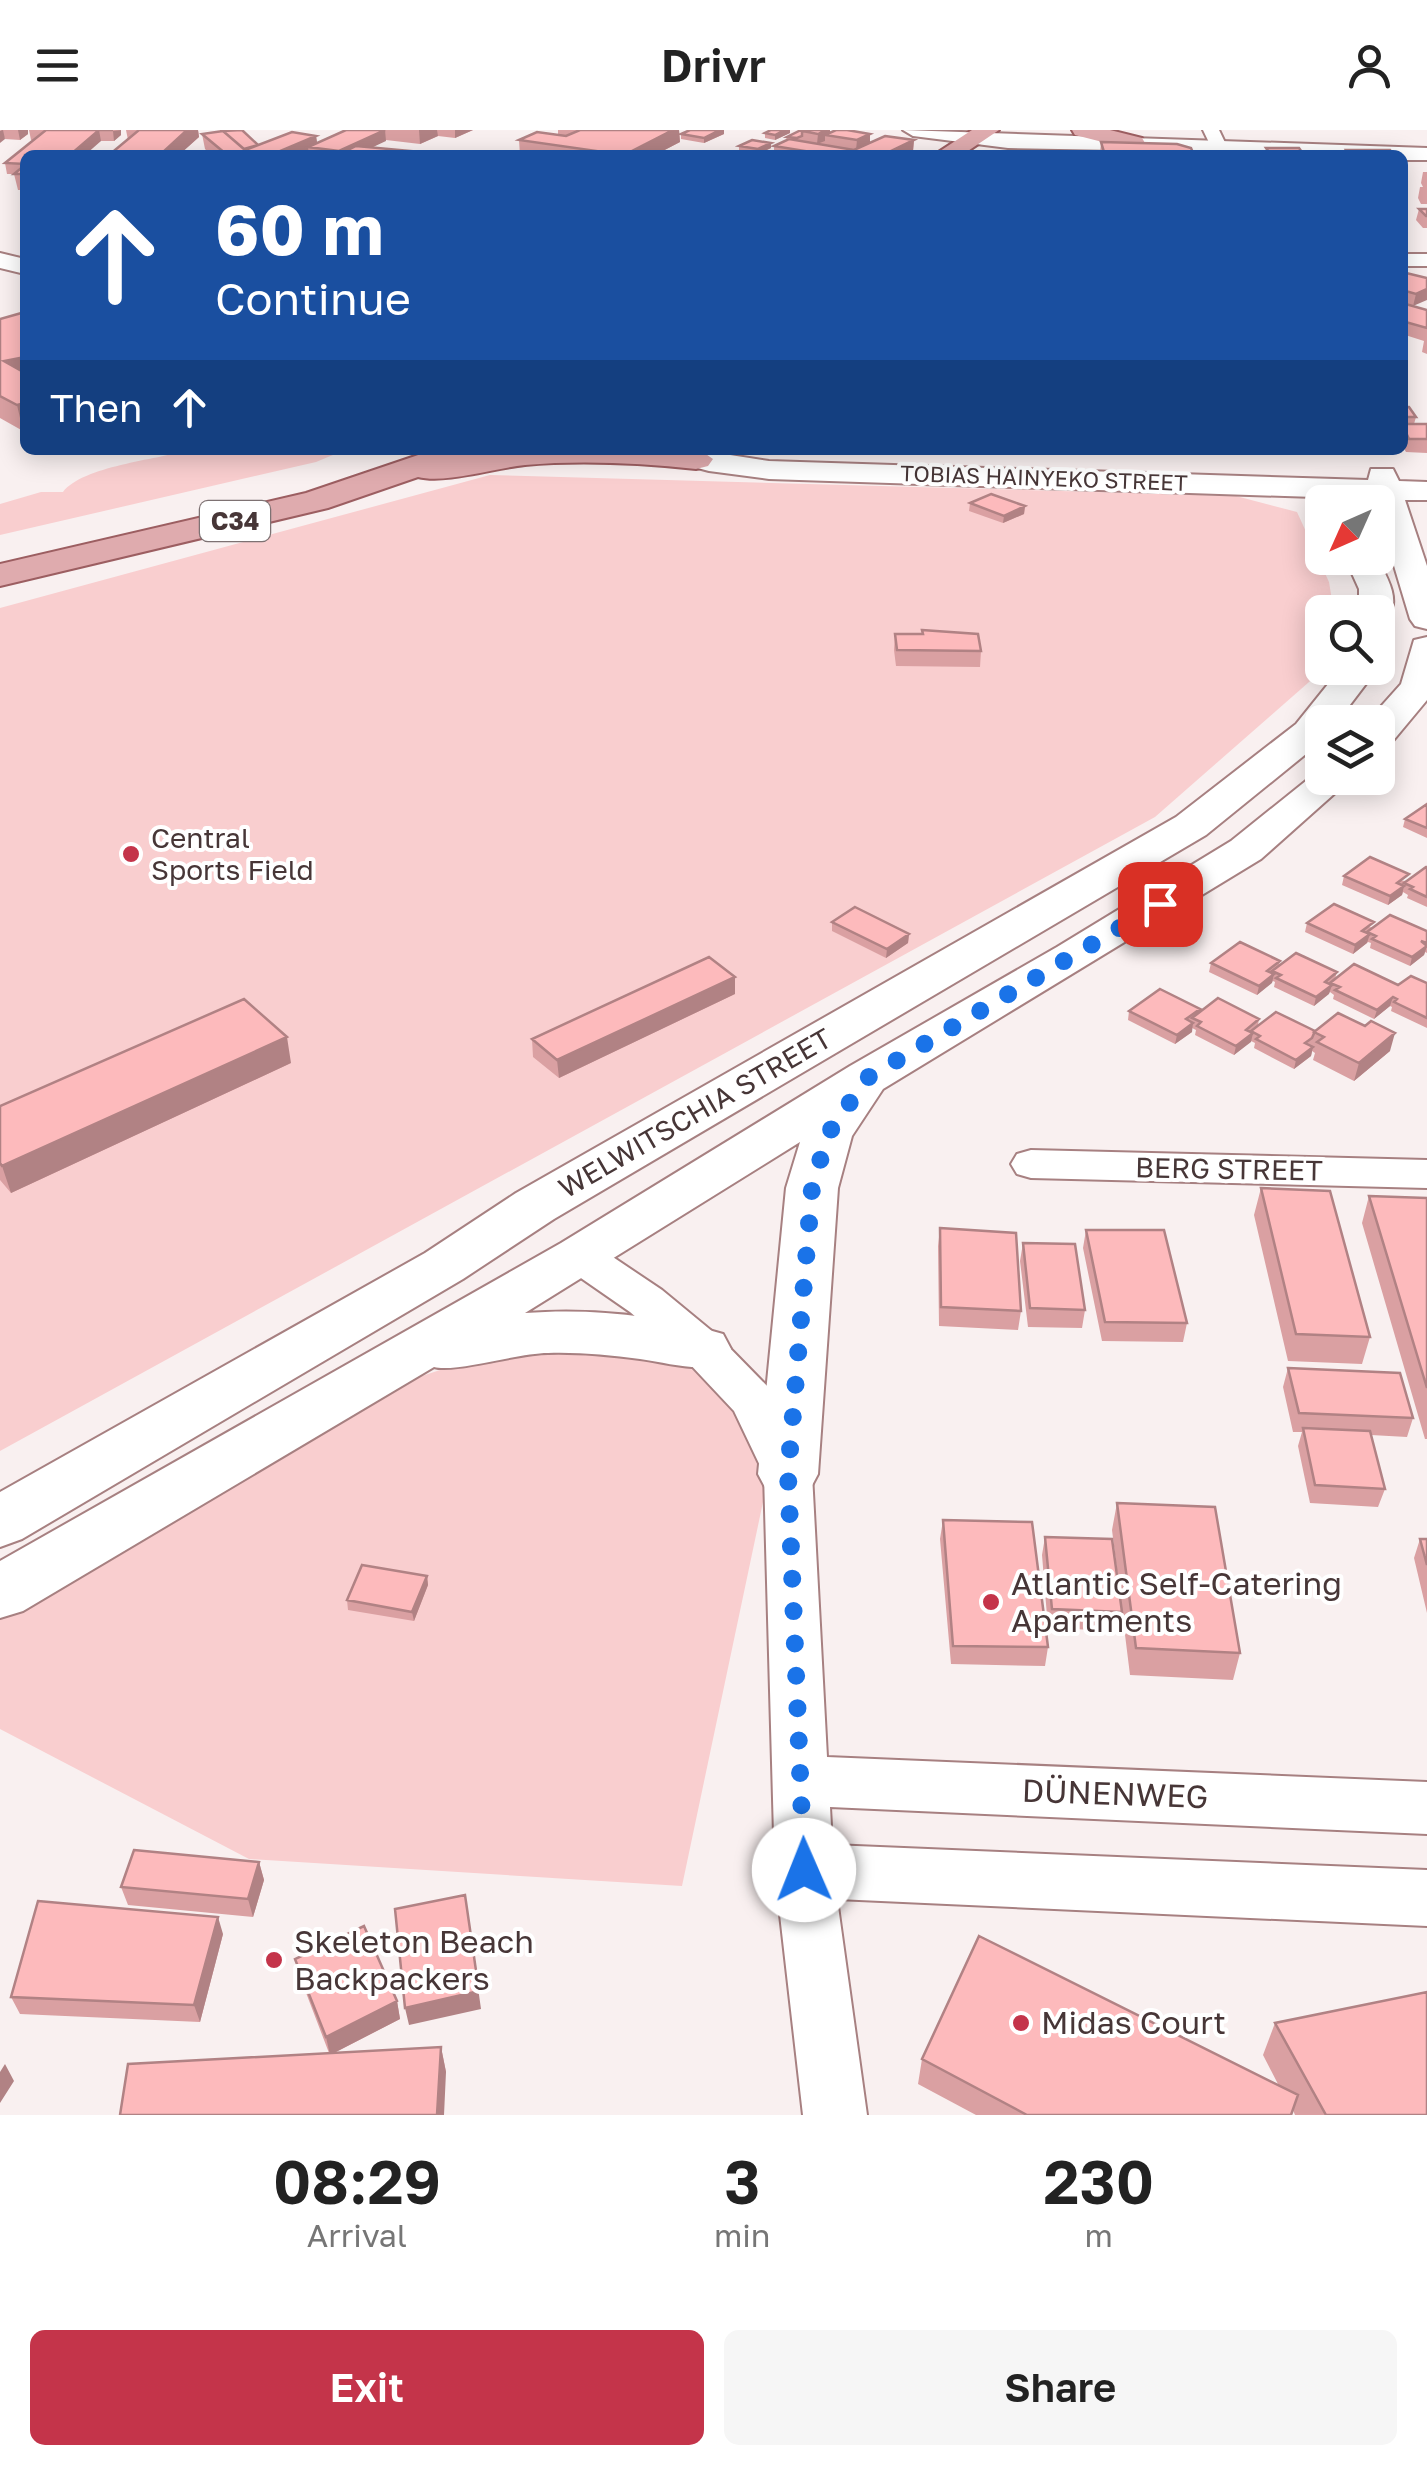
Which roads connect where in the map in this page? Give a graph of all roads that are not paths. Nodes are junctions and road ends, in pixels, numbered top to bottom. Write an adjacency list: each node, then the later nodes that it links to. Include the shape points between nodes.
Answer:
1 (913, 130): 3 (street)
2 (1084, 130): 4 (main road)
3 (993, 137): 4 (street); 5 (street); 6 (main road)
4 (1134, 143): 5 (street)
5 (1218, 145): 7 (street)
6 (959, 150)
7 (1392, 150)
8 (372, 455): 22 (main road, C34, via 278,488)
9 (451, 455): 17 (main road, C34)
10 (543, 455): 17 (main road)
11 (708, 455): 15 (street, TOBIAS HAINYEKO STREET, via 769,470)
12 (728, 455): 18 (street, TOBIAS HAINYEKO STREET)
13 (1427, 476): 14 (street, TOBIAS HAINYEKO STREET)
14 (1386, 482): 16 (street, TOBIAS HAINYEKO STREET); 20 (street, TOBIAS HAINYEKO STREET); 24 (street)
15 (1230, 484): 19 (street, TOBIAS HAINYEKO STREET); 21 (street)
16 (1361, 485)
17 (365, 486): 23 (main road, C34)
18 (1305, 486)
19 (1305, 487)
20 (1427, 491)
21 (1305, 509)
22 (0, 554)
23 (0, 574)
24 (1427, 619)
25 (1427, 648): 27 (street, via 1419,686)
26 (1347, 685): 30 (street, WELWITSCHIA STREET, via 1310,732 1191,826)
27 (1395, 714)
28 (1312, 795): 29 (street, WELWITSCHIA STREET, via 1246,850)
29 (867, 1078): 33 (street, WELWITSCHIA STREET); 37 (street, via 828,1134 812,1188)
30 (620, 1158): 33 (street, via 590,1205); 34 (street, WELWITSCHIA STREET)
31 (1032, 1164): 32 (street, BERG STREET)
32 (1427, 1174)
33 (580, 1256): 34 (street); 35 (street); 36 (street, WELWITSCHIA STREET)
34 (444, 1266): 38 (street, WELWITSCHIA STREET)
35 (703, 1348): 36 (street, via 560,1329 472,1341); 37 (street, via 753,1400)
36 (365, 1379): 39 (street, WELWITSCHIA STREET)
37 (788, 1474): 40 (street)
38 (0, 1522)
39 (0, 1592)
40 (802, 1780): 41 (street, DÜNENWEG); 42 (street)
41 (1427, 1808)
42 (804, 1870): 43 (street); 44 (street)
43 (1427, 1898)
44 (835, 2115)

